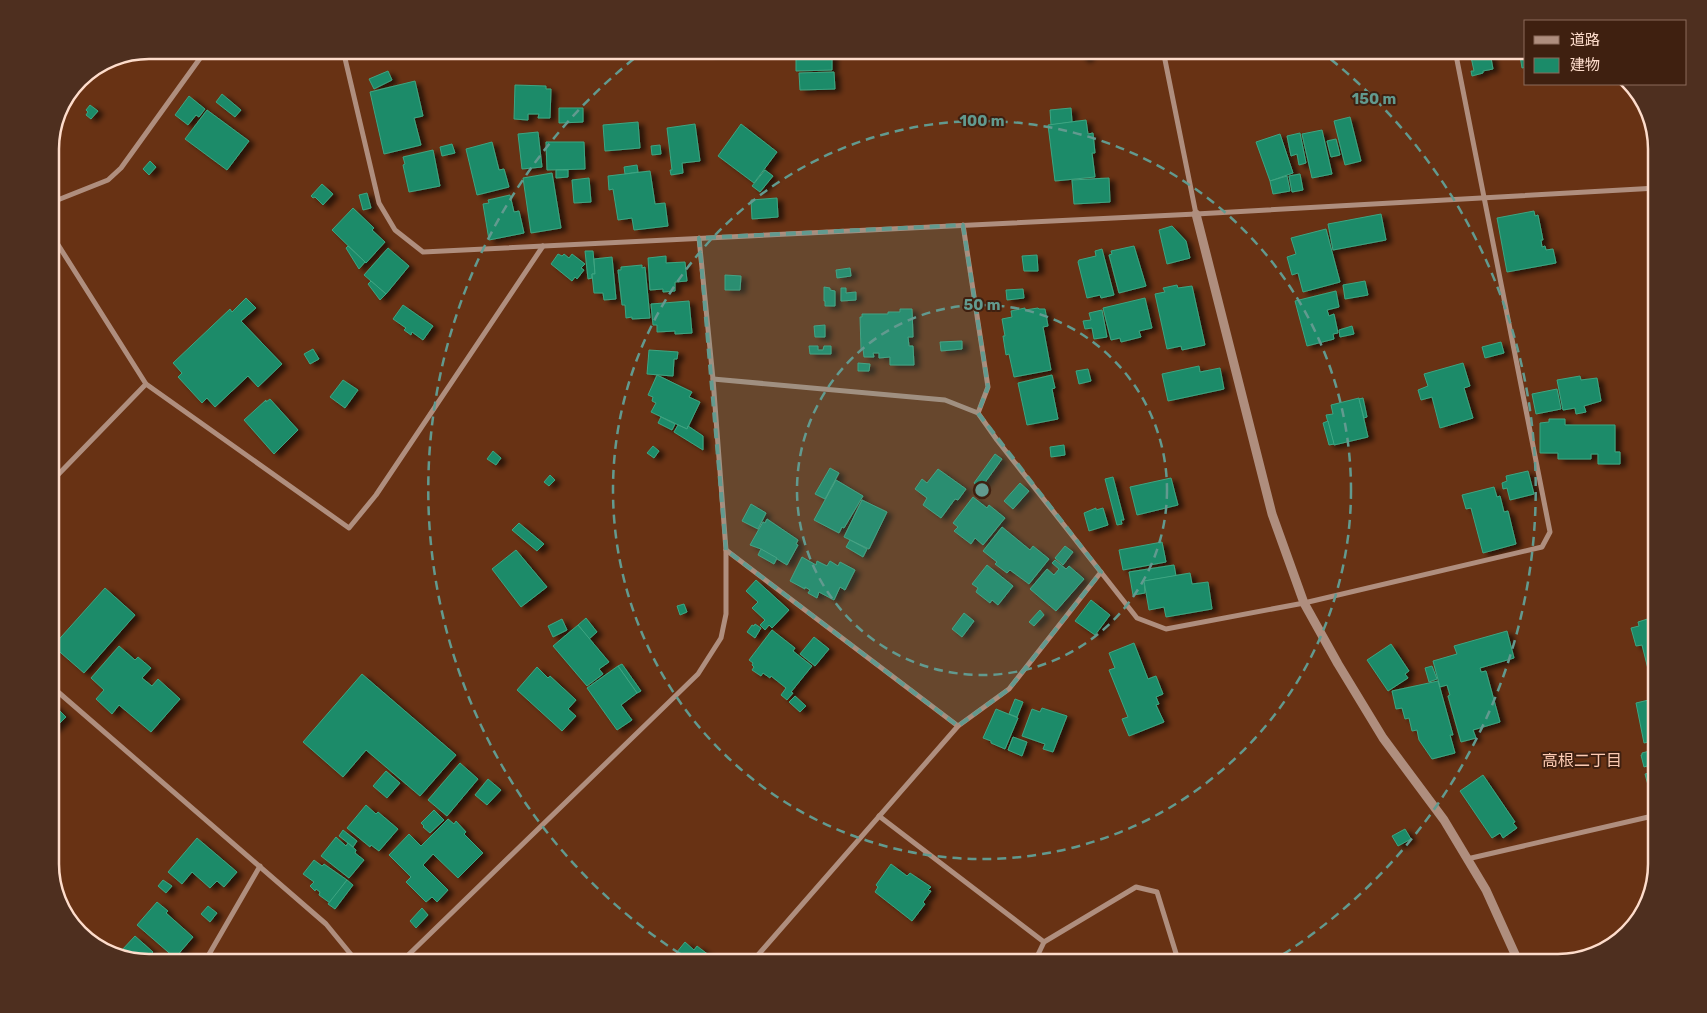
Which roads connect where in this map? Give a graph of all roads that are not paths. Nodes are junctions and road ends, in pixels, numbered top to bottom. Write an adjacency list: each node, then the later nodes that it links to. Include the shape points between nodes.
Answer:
1 (200, 59): 7 (street, via 121,168 108,180)
2 (345, 59): 12 (street, via 379,203 395,230 423,252)
3 (1165, 59): 8 (street)
4 (1457, 59): 6 (street)
5 (1648, 188): 6 (street)
6 (1484, 197): 8 (street); 19 (street, via 1550,532 1542,548)
7 (59, 199)
8 (1196, 214): 9 (street); 19 (street, via 1272,514)
9 (963, 225): 10 (street); 15 (street, via 988,387)
10 (699, 238): 12 (street); 13 (street)
11 (59, 246): 14 (street)
12 (543, 246): 14 (street, via 376,495 349,528)
13 (713, 379): 15 (street, via 945,400); 17 (street)
14 (146, 384): 16 (street)
15 (978, 413): 18 (street)
16 (59, 474)
17 (726, 550): 21 (street); 29 (street, via 726,614 721,638 698,674)
18 (1101, 572): 19 (street, via 1137,618 1166,629); 21 (street, via 1009,689)
19 (1304, 603): 24 (street, via 1383,738 1444,820)
20 (59, 693): 25 (street)
21 (958, 726): 22 (street)
22 (879, 816): 26 (street); 30 (street)
23 (1648, 817): 24 (street)
24 (1467, 859): 33 (street, via 1486,890)
25 (260, 866): 27 (street); 28 (street, via 326,924)
26 (1044, 942): 31 (street); 32 (street, via 1136,887 1157,892)
27 (209, 954)
28 (351, 954)
29 (409, 954)
30 (759, 954)
31 (1038, 954)
32 (1176, 954)
33 (1515, 954)

